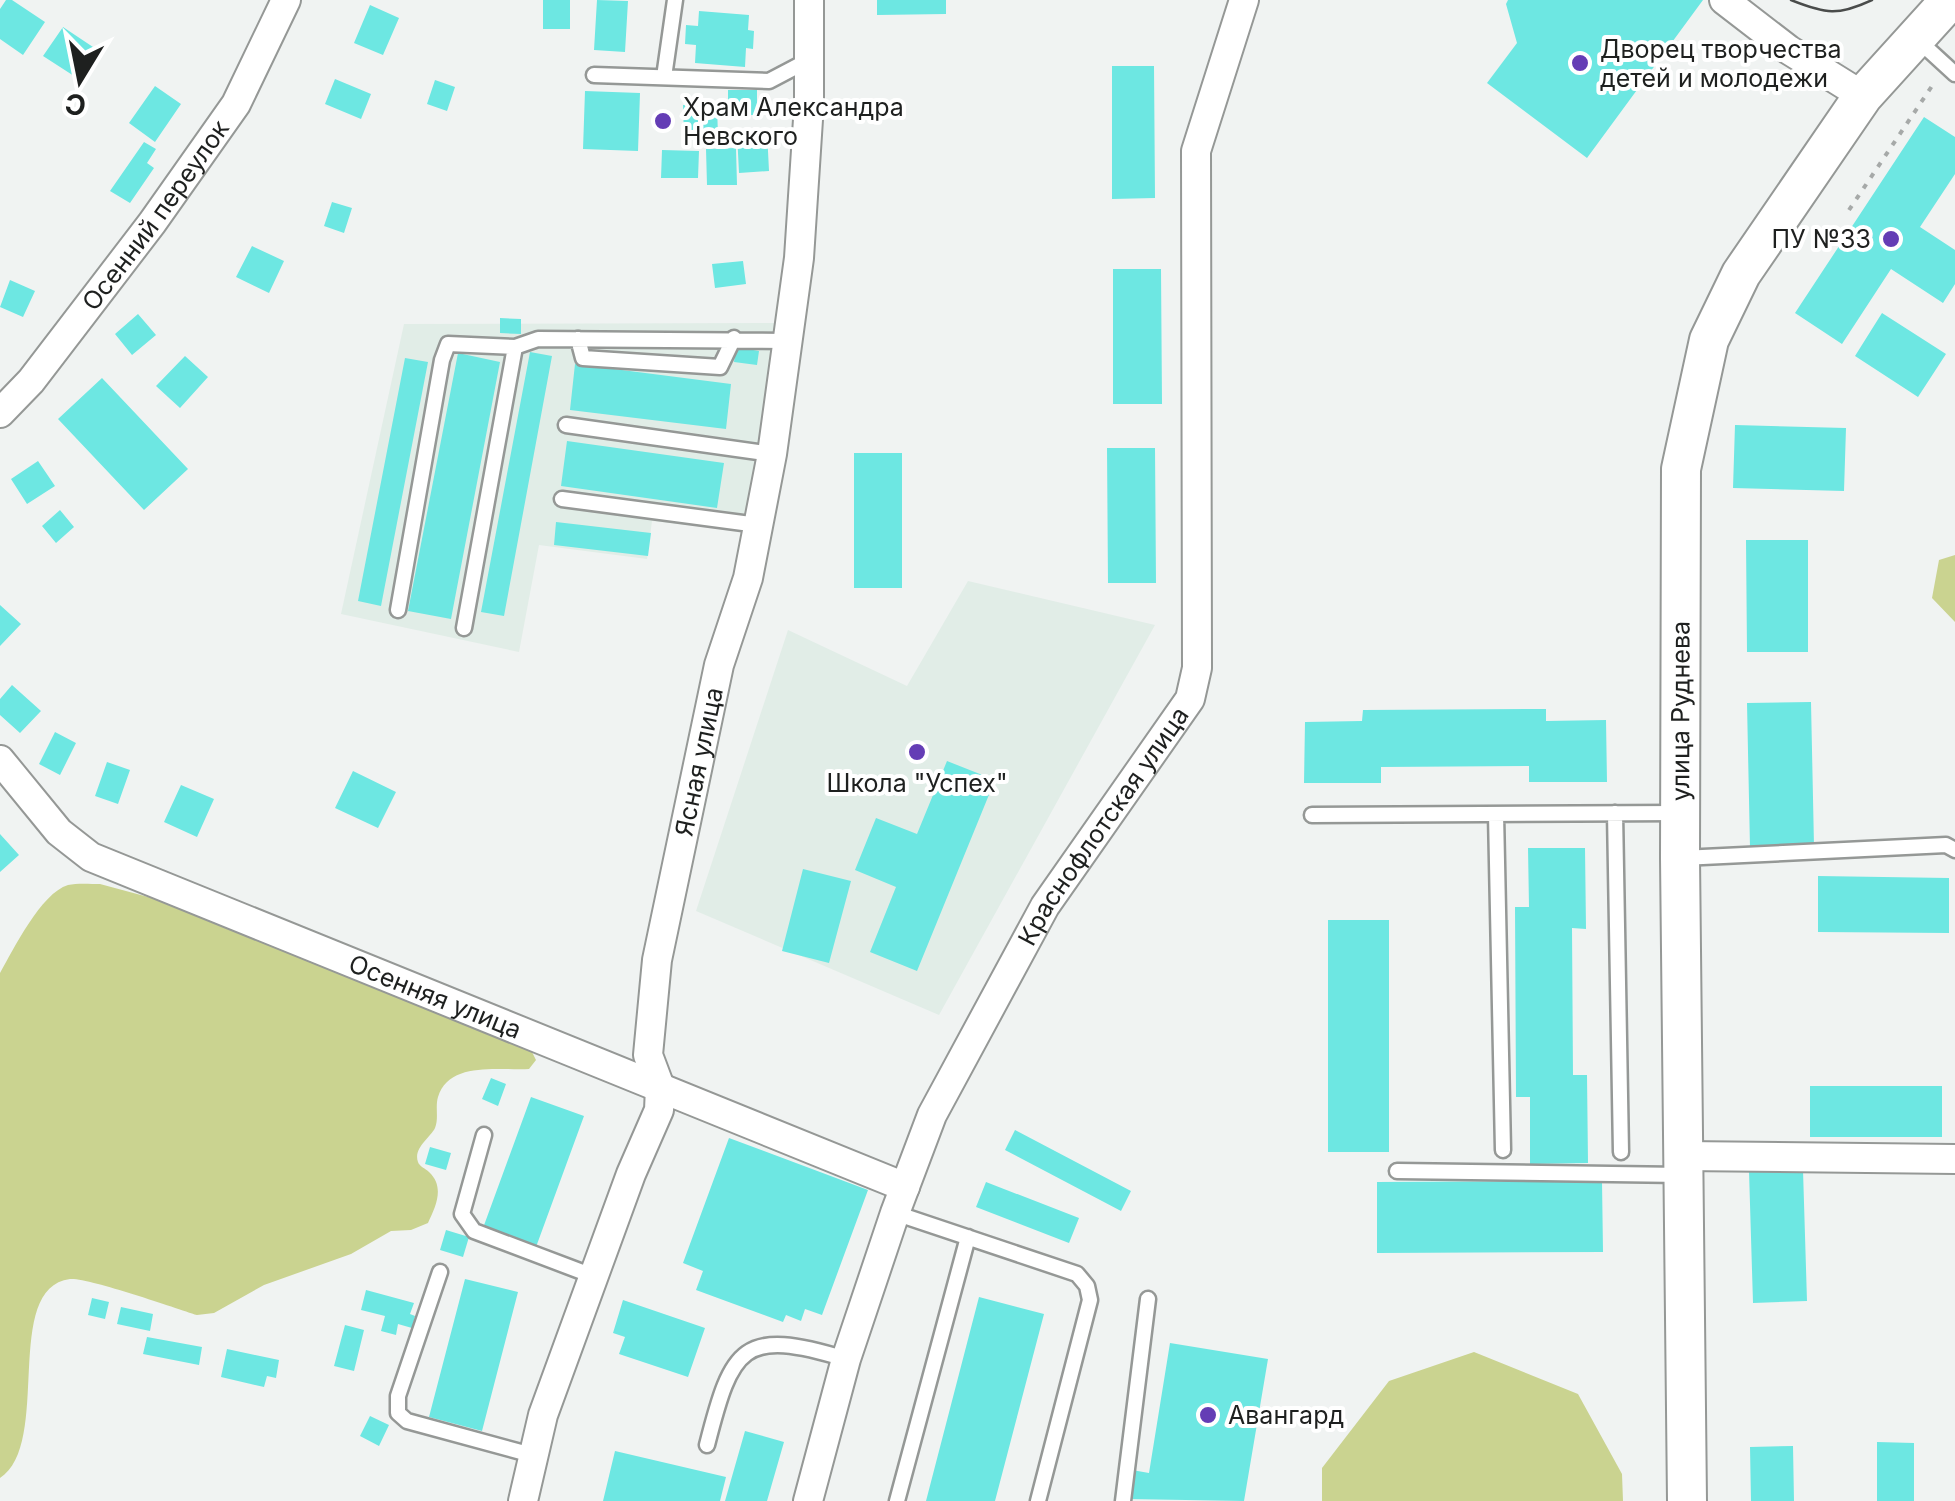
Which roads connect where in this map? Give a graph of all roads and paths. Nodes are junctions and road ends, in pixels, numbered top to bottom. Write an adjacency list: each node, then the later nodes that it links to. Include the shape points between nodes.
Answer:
1 (286, 0): 18 (street, Осенний переулок, via 236,104 128,254)
2 (675, 0): 11 (lane)
3 (809, 0): 8 (street, Ясная улица)
4 (1244, 0): 39 (street, Краснофлотская улица, via 1196,151 1197,668 1190,699 1046,906 932,1115)
5 (1724, 0): 12 (street)
6 (1950, 0): 7 (main road, улица Руднева)
7 (1915, 38): 9 (lane); 12 (main road, улица Руднева)
8 (810, 60): 11 (lane, via 769,81); 16 (street, Ясная улица, via 799,258)
9 (1952, 71): 13 (path, via 1929,88)
10 (594, 75): 11 (lane)
11 (664, 77)
12 (1863, 96): 27 (main road, улица Руднева, via 1742,274 1710,340 1681,470)
13 (1849, 210)
14 (578, 338): 15 (lane); 15 (lane, via 583,358 720,367); 17 (lane)
15 (734, 338): 16 (lane)
16 (786, 340): 20 (street, Ясная улица)
17 (515, 347): 23 (lane, via 445,347); 24 (lane)
18 (0, 413)
19 (566, 425): 20 (lane)
20 (772, 454): 22 (street, Ясная улица)
21 (562, 498): 22 (lane)
22 (758, 525): 32 (street, Ясная улица, via 719,665 657,960 648,1055)
23 (398, 610)
24 (464, 628)
25 (0, 760): 32 (street, Осенняя улица, via 58,832 91,857)
26 (1614, 813): 27 (lane); 28 (lane); 35 (lane)
27 (1680, 813): 31 (main road, улица Руднева)
28 (1496, 814): 29 (lane); 34 (lane)
29 (1312, 815)
30 (1955, 850): 31 (lane, via 1946,845)
31 (1680, 858): 37 (main road, улица Руднева)
32 (660, 1087): 39 (street, Осенняя улица); 42 (street, Ясная улица, via 652,1133)
33 (484, 1135): 42 (lane, via 462,1214 468,1225)
34 (1504, 1150)
35 (1621, 1152)
36 (1955, 1159): 37 (street)
37 (1683, 1165): 38 (lane); 52 (main road, улица Руднева)
38 (1397, 1171)
39 (900, 1200): 40 (lane); 44 (street, Краснофлотская улица)
40 (968, 1237): 49 (lane); 50 (lane, via 1076,1274 1087,1286 1090,1300)
41 (440, 1272): 46 (lane, via 398,1396 398,1414)
42 (594, 1276): 46 (street, Ясная улица)
43 (1148, 1300): 51 (lane)
44 (846, 1359): 45 (lane, via 788,1342 764,1345 740,1359 728,1372); 48 (street, Краснофлотская улица)
45 (707, 1446)
46 (532, 1455): 47 (street, Ясная улица)
47 (522, 1501)
48 (808, 1501)
49 (897, 1501)
50 (1038, 1501)
51 (1123, 1501)
52 (1688, 1501)

